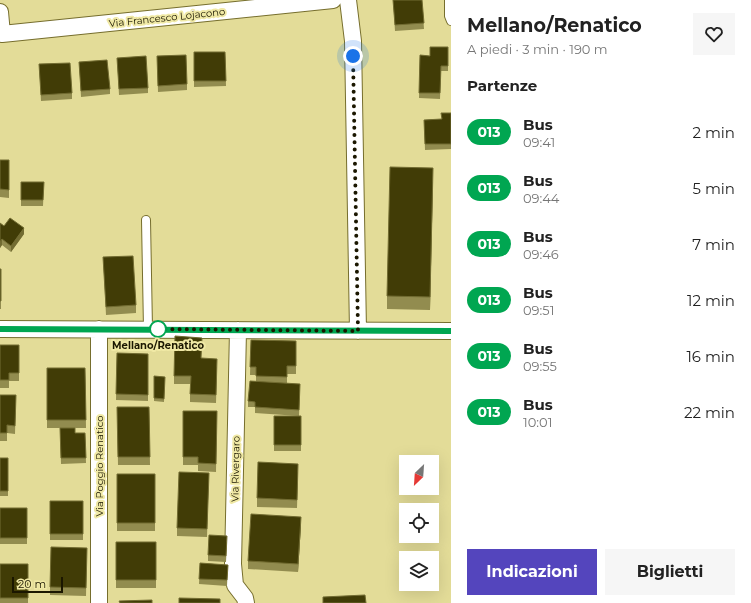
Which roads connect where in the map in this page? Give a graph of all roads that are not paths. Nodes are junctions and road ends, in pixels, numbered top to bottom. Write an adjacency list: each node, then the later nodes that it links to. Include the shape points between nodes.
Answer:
1 (332, 0): 4 (street, Via Francesco Lojacono, via 2,34)
2 (348, 0): 11 (street, via 353,41)
3 (449, 0): 5 (lane)
4 (0, 12)
5 (451, 21)
6 (146, 220): 9 (lane)
7 (0, 329): 8 (street)
8 (99, 329): 9 (street); 13 (street, Via Poggio Renatico)
9 (148, 329): 10 (street)
10 (238, 330): 11 (street); 14 (street, Via Rivergaro, via 233,564 235,584)
11 (358, 331): 12 (street)
12 (451, 331)
13 (99, 603)
14 (246, 603)

